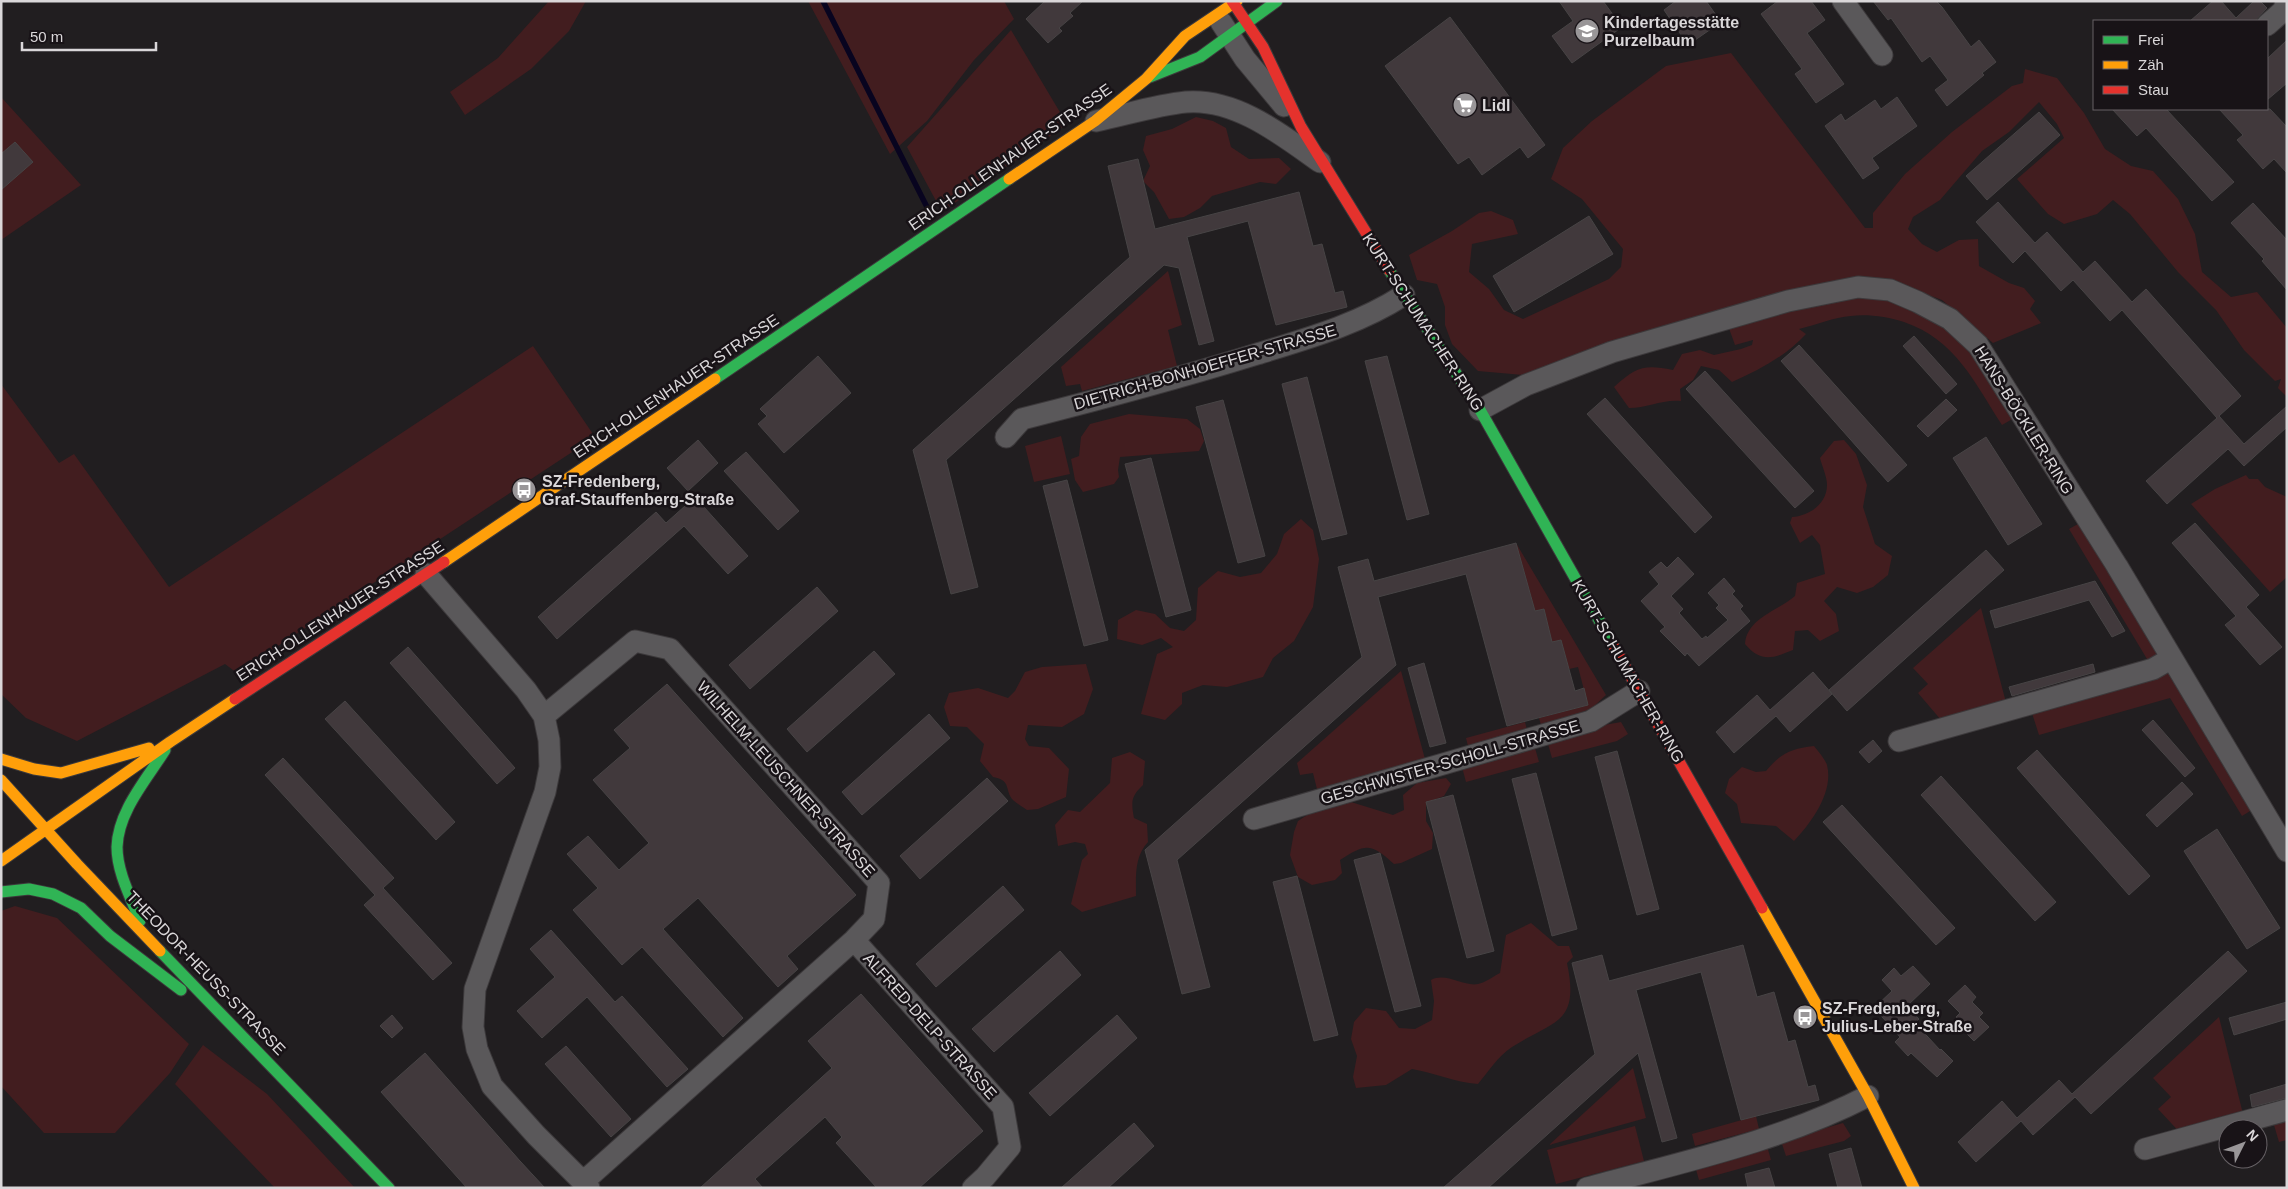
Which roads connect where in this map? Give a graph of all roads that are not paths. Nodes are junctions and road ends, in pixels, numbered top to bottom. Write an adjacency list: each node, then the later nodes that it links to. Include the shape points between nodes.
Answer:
1 (1277, 1): 5 (street, ERICH-OLLENHAUER-STRASSE)
2 (1843, 1): 8 (street)
3 (2287, 1): 6 (street, via 2283,11)
4 (1227, 4): 5 (street, KURT-SCHUMACHER-RING); 7 (street, KURT-SCHUMACHER-RING); 9 (street, ERICH-OLLENHAUER-STRASSE, via 1185,36)
5 (1247, 23): 7 (street, ERICH-OLLENHAUER-STRASSE); 11 (street, KURT-SCHUMACHER-RING, via 1263,47)
6 (2268, 24)
7 (1230, 36): 9 (street, ERICH-OLLENHAUER-STRASSE, via 1193,61); 11 (street, KURT-SCHUMACHER-RING)
8 (1882, 54)
9 (1146, 78): 10 (street, ERICH-OLLENHAUER-STRASSE)
10 (1095, 121): 12 (street, KURT-SCHUMACHER-RING, via 1186,102 1214,105 1239,112 1280,134); 16 (street, ERICH-OLLENHAUER-STRASSE)
11 (1301, 128): 12 (street, KURT-SCHUMACHER-RING)
12 (1324, 165): 13 (street, KURT-SCHUMACHER-RING)
13 (1404, 295): 14 (street, KURT-SCHUMACHER-RING); 15 (street, DIETRICH-BONHOEFFER-STRASSE, via 1381,310 1338,329 1196,373 1022,419)
14 (1480, 410): 17 (street, HANS-BÖCKLER-RING, via 1526,386 1612,352 1788,301 1858,287 1890,290 1950,319 1978,345); 18 (street, KURT-SCHUMACHER-RING)
15 (1006, 437)
16 (426, 574): 19 (street, via 526,690); 21 (street, ERICH-OLLENHAUER-STRASSE)
17 (2172, 658): 20 (street, via 2153,670); 26 (street, HANS-BÖCKLER-RING)
18 (1639, 691): 24 (street, GESCHWISTER-SCHOLL-STRASSE, via 1591,721); 32 (street, KURT-SCHUMACHER-RING)
19 (544, 716): 30 (street, WILHELM-LEUSCHNER-STRASSE, via 635,640 670,649 879,882 874,919); 36 (street, via 550,767 545,792 476,989 473,1027 477,1049 492,1086)
20 (1899, 741)
21 (170, 742): 22 (street, via 61,773); 25 (street, ERICH-OLLENHAUER-STRASSE); 29 (street, via 123,819 117,846 123,877)
22 (1, 759)
23 (1, 780): 25 (street, THEODOR-HEUSS-STRASSE)
24 (1254, 819)
25 (45, 829): 27 (street, ERICH-OLLENHAUER-STRASSE); 29 (street, THEODOR-HEUSS-STRASSE)
26 (2287, 851)
27 (1, 860)
28 (1, 892): 31 (street, via 29,889 53,894 81,908 110,936)
29 (144, 932): 31 (street, THEODOR-HEUSS-STRASSE)
30 (854, 940): 35 (street, ALFRED-DELP-STRASSE, via 1003,1107 1010,1147); 36 (street, WILHELM-LEUSCHNER-STRASSE)
31 (256, 1047): 37 (street, THEODOR-HEUSS-STRASSE)
32 (1868, 1096): 38 (street, via 1818,1120 1771,1136); 39 (street, KURT-SCHUMACHER-RING)
33 (2287, 1110): 34 (street)
34 (2145, 1149)
35 (984, 1184)
36 (586, 1185)
37 (389, 1188)
38 (1587, 1188)
39 (1914, 1188)

